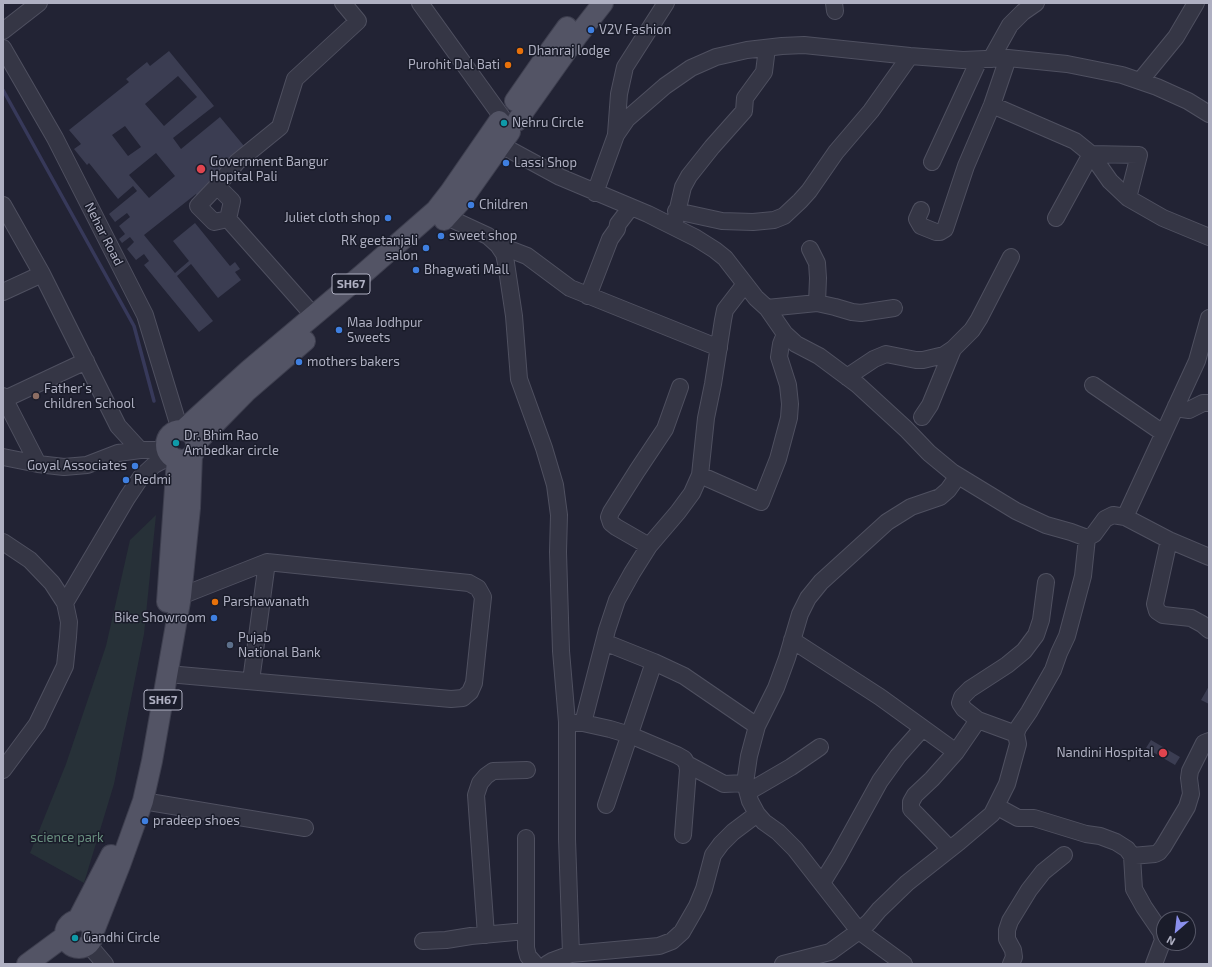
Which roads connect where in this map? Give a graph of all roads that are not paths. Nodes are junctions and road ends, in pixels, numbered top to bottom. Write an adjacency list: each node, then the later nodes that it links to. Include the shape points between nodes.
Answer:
1 (39, 3): 9 (street)
2 (343, 3): 22 (street, via 358,21 295,79 280,127 237,162)
3 (420, 3): 18 (street)
4 (586, 3): 18 (main road, SH67, via 549,52)
5 (603, 3): 18 (main road, SH67)
6 (666, 3): 19 (street, via 625,67 619,94)
7 (1196, 3): 15 (street, via 1176,37)
8 (1031, 4): 14 (street, via 1010,25)
9 (3, 31)
10 (3, 48): 57 (street, Nehar Road, via 55,138 145,315)
11 (767, 48): 12 (street, via 804,45); 19 (street, via 716,57 691,68 664,86 634,112); 31 (street, via 764,72 745,98 744,111 689,176 683,187)
12 (910, 56): 14 (street); 31 (street, via 809,191 784,216 774,220 753,222)
13 (1008, 58): 14 (street); 15 (street, via 1067,64); 16 (street)
14 (985, 60): 21 (street)
15 (1140, 81): 17 (street)
16 (992, 105): 20 (street, via 1075,141); 27 (street, via 966,166 945,229 936,232 921,226 917,219)
17 (1207, 107)
18 (506, 125): 23 (street, via 540,167); 28 (main road, SH67, via 462,200); 44 (main road, SH67, via 436,210)
19 (616, 135): 23 (street)
20 (1091, 154): 24 (street, via 1110,181); 24 (street, via 1139,155); 29 (street)
21 (932, 162)
22 (217, 186): 30 (street, via 232,201); 30 (street, via 198,206 214,222)
23 (595, 193): 26 (street)
24 (1128, 198): 32 (street, via 1163,218)
25 (3, 205): 36 (street)
26 (631, 207): 31 (street); 39 (street, via 610,239)
27 (921, 210)
28 (447, 218): 34 (street, via 488,236); 44 (main road, SH67)
29 (1056, 218)
30 (228, 219): 44 (street)
31 (675, 219): 37 (street, via 725,258)
32 (1209, 237)
33 (810, 249): 40 (street, via 817,263)
34 (504, 254): 39 (street, via 501,246 527,256 570,288); 80 (street, via 514,316 519,379 555,485 559,515 561,651)
35 (1011, 257): 47 (street, via 979,319)
36 (42, 274): 38 (street); 48 (street)
37 (745, 284): 41 (street); 46 (street, via 725,310)
38 (3, 292)
39 (588, 296): 46 (street)
40 (817, 304): 41 (street); 42 (street, via 861,313)
41 (767, 308): 45 (street)
42 (894, 308)
43 (1209, 318): 54 (street, via 1197,361)
44 (318, 321): 57 (main road, SH67, via 249,370)
45 (785, 334): 49 (street); 61 (street, via 780,344 779,357 788,385 790,418 778,459 761,502)
46 (719, 348): 61 (street, via 706,418)
47 (953, 349): 49 (street, via 944,355 923,360 886,354); 55 (street, via 930,405)
48 (86, 361): 52 (street); 58 (street, via 118,426)
49 (847, 377): 62 (street, via 929,453)
50 (1094, 385): 56 (street)
51 (680, 387): 67 (street, via 665,429 609,517 616,527)
52 (4, 397): 60 (street)
53 (1209, 403): 54 (street, via 1189,410 1182,410)
54 (1176, 406): 56 (street)
55 (922, 417)
56 (1163, 433): 63 (street)
57 (181, 446): 58 (street); 71 (main road, SH67, via 190,508); 72 (street, via 141,477); 104 (main road, SH67, via 168,601 148,724 122,830)
58 (140, 450): 60 (street, via 118,453 87,465 64,467)
59 (3, 457): 60 (street)
60 (38, 464)
61 (700, 475): 67 (street, via 692,493)
62 (958, 476): 64 (street, via 1016,511 1046,525); 74 (street, via 940,497 911,507 887,522 821,582 808,598 800,614)
63 (1125, 517): 64 (street, via 1108,516 1094,534); 65 (street)
64 (1087, 538): 84 (street, via 1083,576 1067,636 1053,670)
65 (1169, 540): 68 (street); 73 (street, via 1156,604 1157,611 1163,615 1191,618)
66 (3, 542): 72 (street, via 30,560 52,583)
67 (649, 546): 75 (street, via 617,600)
68 (1209, 557)
69 (267, 562): 71 (street); 78 (street); 78 (street, via 469,584 478,588 484,597 474,683 470,692 463,698 451,700)
70 (1046, 582): 79 (street, via 1041,620 1036,635 1024,651 962,697 960,703 964,709)
71 (181, 596): 77 (main road, SH67)
72 (65, 603): 90 (street, via 69,622 65,666 37,724)
73 (1209, 630)
74 (792, 640): 82 (street, via 776,688); 83 (street, via 880,696)
75 (604, 642): 76 (street); 81 (street)
76 (654, 662): 82 (street, via 684,676); 85 (street)
77 (168, 674): 78 (street); 93 (main road, SH67)
78 (251, 681)
79 (978, 720): 84 (street); 88 (street)
80 (566, 722): 81 (street); 111 (street)
81 (583, 723): 85 (street)
82 (757, 726): 92 (street, via 749,756)
83 (922, 729): 88 (street); 103 (street, via 880,781)
84 (1016, 734): 95 (street, via 1018,744 1007,784)
85 (630, 735): 89 (street, via 677,755 684,759); 94 (street)
86 (1209, 741): 102 (street, via 1204,744 1190,771 1191,794 1187,807 1163,847 1155,854)
87 (820, 748): 92 (street, via 790,768)
88 (956, 752): 100 (street, via 911,802 916,815)
89 (686, 764): 92 (street, via 724,784); 98 (street)
90 (3, 770)
91 (527, 770): 107 (street, via 493,771 480,783 476,795)
92 (746, 787): 96 (street)
93 (143, 801): 97 (street); 109 (main road, SH67)
94 (606, 805)
95 (996, 806): 100 (street, via 992,814); 102 (street, via 1018,818 1034,818 1116,842)
96 (757, 814): 103 (street, via 795,849); 111 (street, via 733,832 713,855 698,906 682,932 672,941 659,946)
97 (305, 828)
98 (683, 835)
99 (526, 838): 105 (street)
100 (950, 850): 106 (street, via 907,883)
101 (1064, 854): 119 (street, via 1043,872 1028,890 1010,922 1007,939 1013,950)
102 (1132, 856): 120 (street, via 1134,889 1161,932 1163,940)
103 (822, 883): 106 (street)
104 (78, 921): 108 (main road, SH67, via 69,924); 109 (main road, via 88,925 92,932)
105 (526, 931): 107 (street); 115 (street, via 528,956)
106 (859, 931): 112 (street); 118 (street)
107 (486, 935): 110 (street)
108 (65, 936): 109 (main road, via 74,947 84,947); 113 (main road, SH67)
109 (90, 940): 114 (street)
110 (423, 941)
111 (571, 954): 116 (street)
112 (828, 958): 117 (street)
113 (27, 964)
114 (105, 964)
115 (535, 964)
116 (547, 964)
117 (784, 964)
118 (904, 964)
119 (1011, 964)
120 (1154, 964)

